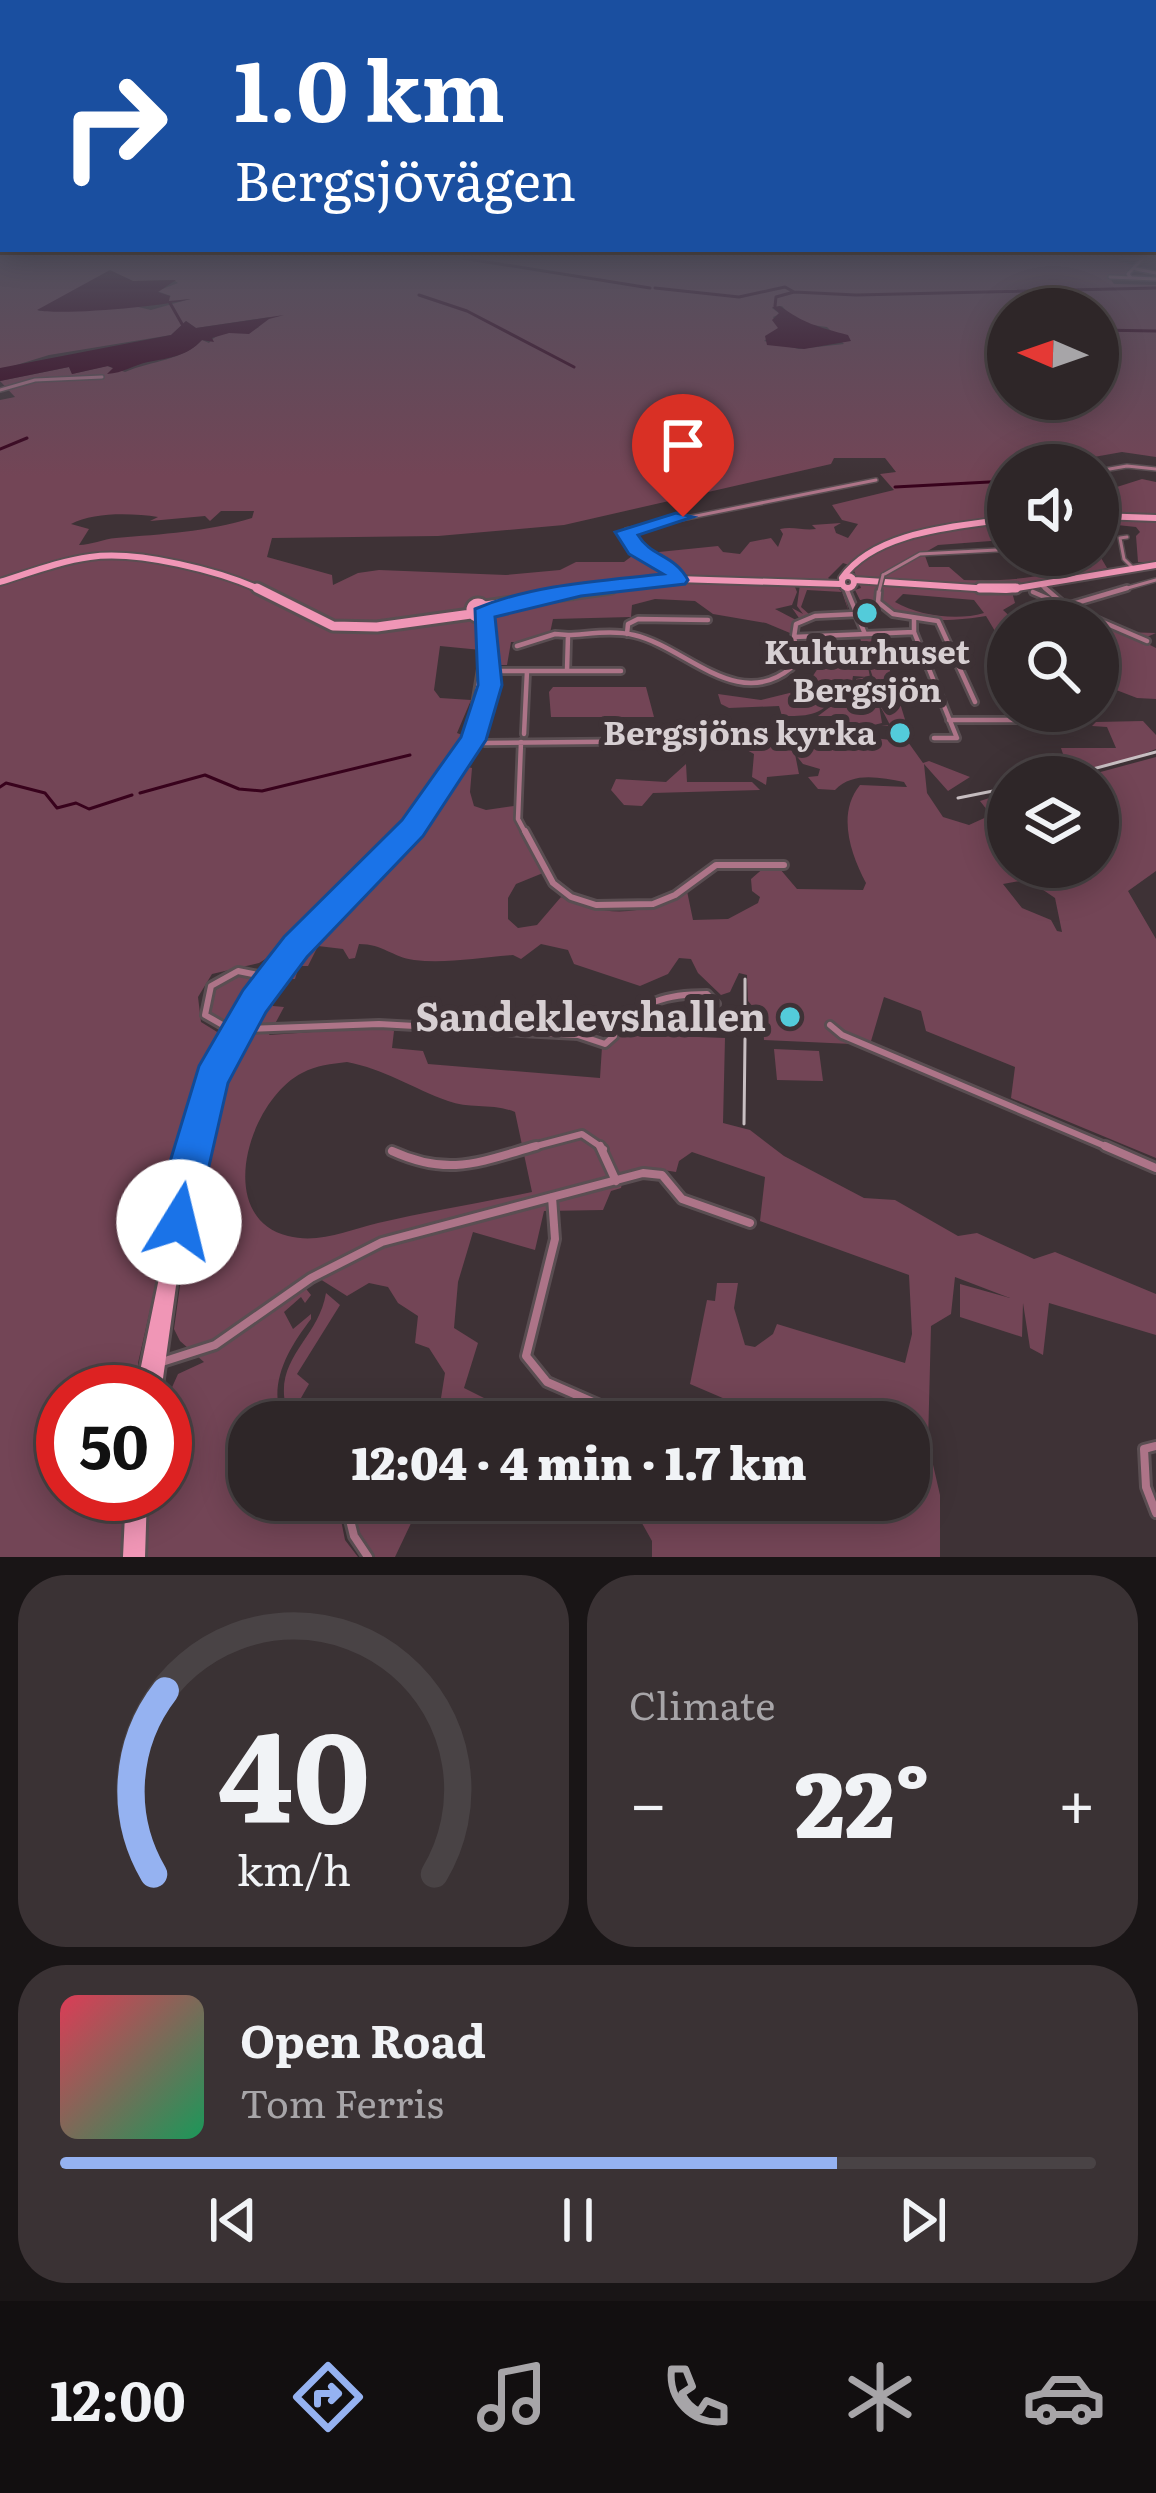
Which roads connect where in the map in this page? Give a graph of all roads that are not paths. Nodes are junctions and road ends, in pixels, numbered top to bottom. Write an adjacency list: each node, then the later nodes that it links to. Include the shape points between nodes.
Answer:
1 (102, 377): 2 (street)
2 (0, 390)
3 (1119, 468): 4 (street)
4 (1156, 469)
5 (876, 479): 13 (street, via 628,529 636,550 670,567)
6 (1119, 517): 7 (main road)
7 (1156, 518)
8 (987, 523): 16 (main road, via 855,560)
9 (1127, 536): 12 (street, via 1121,546)
10 (987, 551): 22 (street, bridge, via 920,555 883,575 878,600 885,610)
11 (1156, 565): 12 (main road)
12 (1133, 568): 17 (main road)
13 (677, 580): 16 (main road); 20 (main road)
14 (1156, 580): 19 (street)
15 (0, 582): 20 (main road, via 121,554 237,580 331,625 369,628)
16 (848, 583): 17 (main road); 21 (street)
17 (1046, 590): 18 (street)
18 (1058, 600)
19 (1087, 600)
20 (478, 611): 35 (main road)
21 (857, 614): 28 (street); 29 (street, via 805,618)
22 (914, 618): 24 (street); 36 (street, via 938,621)
23 (708, 620): 26 (street, via 638,619)
24 (913, 629): 28 (street); 37 (street)
25 (1119, 629): 30 (street)
26 (627, 634): 27 (street); 29 (street, via 718,676 753,683 791,669)
27 (568, 635): 31 (street); 33 (street)
28 (862, 636): 29 (street)
29 (794, 637)
30 (1147, 641)
31 (518, 646)
32 (526, 671): 33 (street); 35 (street); 39 (street)
33 (567, 671): 34 (street)
34 (622, 671)
35 (484, 672): 41 (main road, via 486,705)
36 (975, 702)
37 (949, 720): 38 (street); 40 (street, via 957,738)
38 (987, 720)
39 (524, 734)
40 (934, 738)
41 (470, 739): 43 (street); 45 (main road, via 404,838)
42 (676, 741): 43 (street)
43 (521, 742): 44 (street, via 518,819 553,884 577,900 656,904 716,865)
44 (784, 865)
45 (267, 977): 48 (street, via 238,971 210,986 205,1015); 57 (main road, via 217,1065 178,1209)
46 (711, 1018): 49 (street, via 716,1004 707,994 669,993 642,1002)
47 (830, 1025): 53 (street)
48 (226, 1027)
49 (611, 1028): 51 (street); 51 (street, via 610,1042)
50 (245, 1029): 51 (street, via 379,1024)
51 (578, 1035)
52 (392, 1151): 54 (street, via 424,1166 456,1168 582,1134 604,1149)
53 (1156, 1168)
54 (616, 1181): 55 (street); 56 (street, via 659,1173 682,1199)
55 (552, 1197): 57 (street, via 382,1242 215,1345); 58 (street, via 556,1248 526,1358 544,1380)
56 (750, 1223)
57 (152, 1364)
58 (591, 1401)
59 (1156, 1446): 60 (street, via 1144,1449 1143,1464)
60 (1156, 1513)
61 (135, 1521): 63 (main road)
62 (351, 1521): 64 (street)
63 (134, 1557)
64 (368, 1557)

